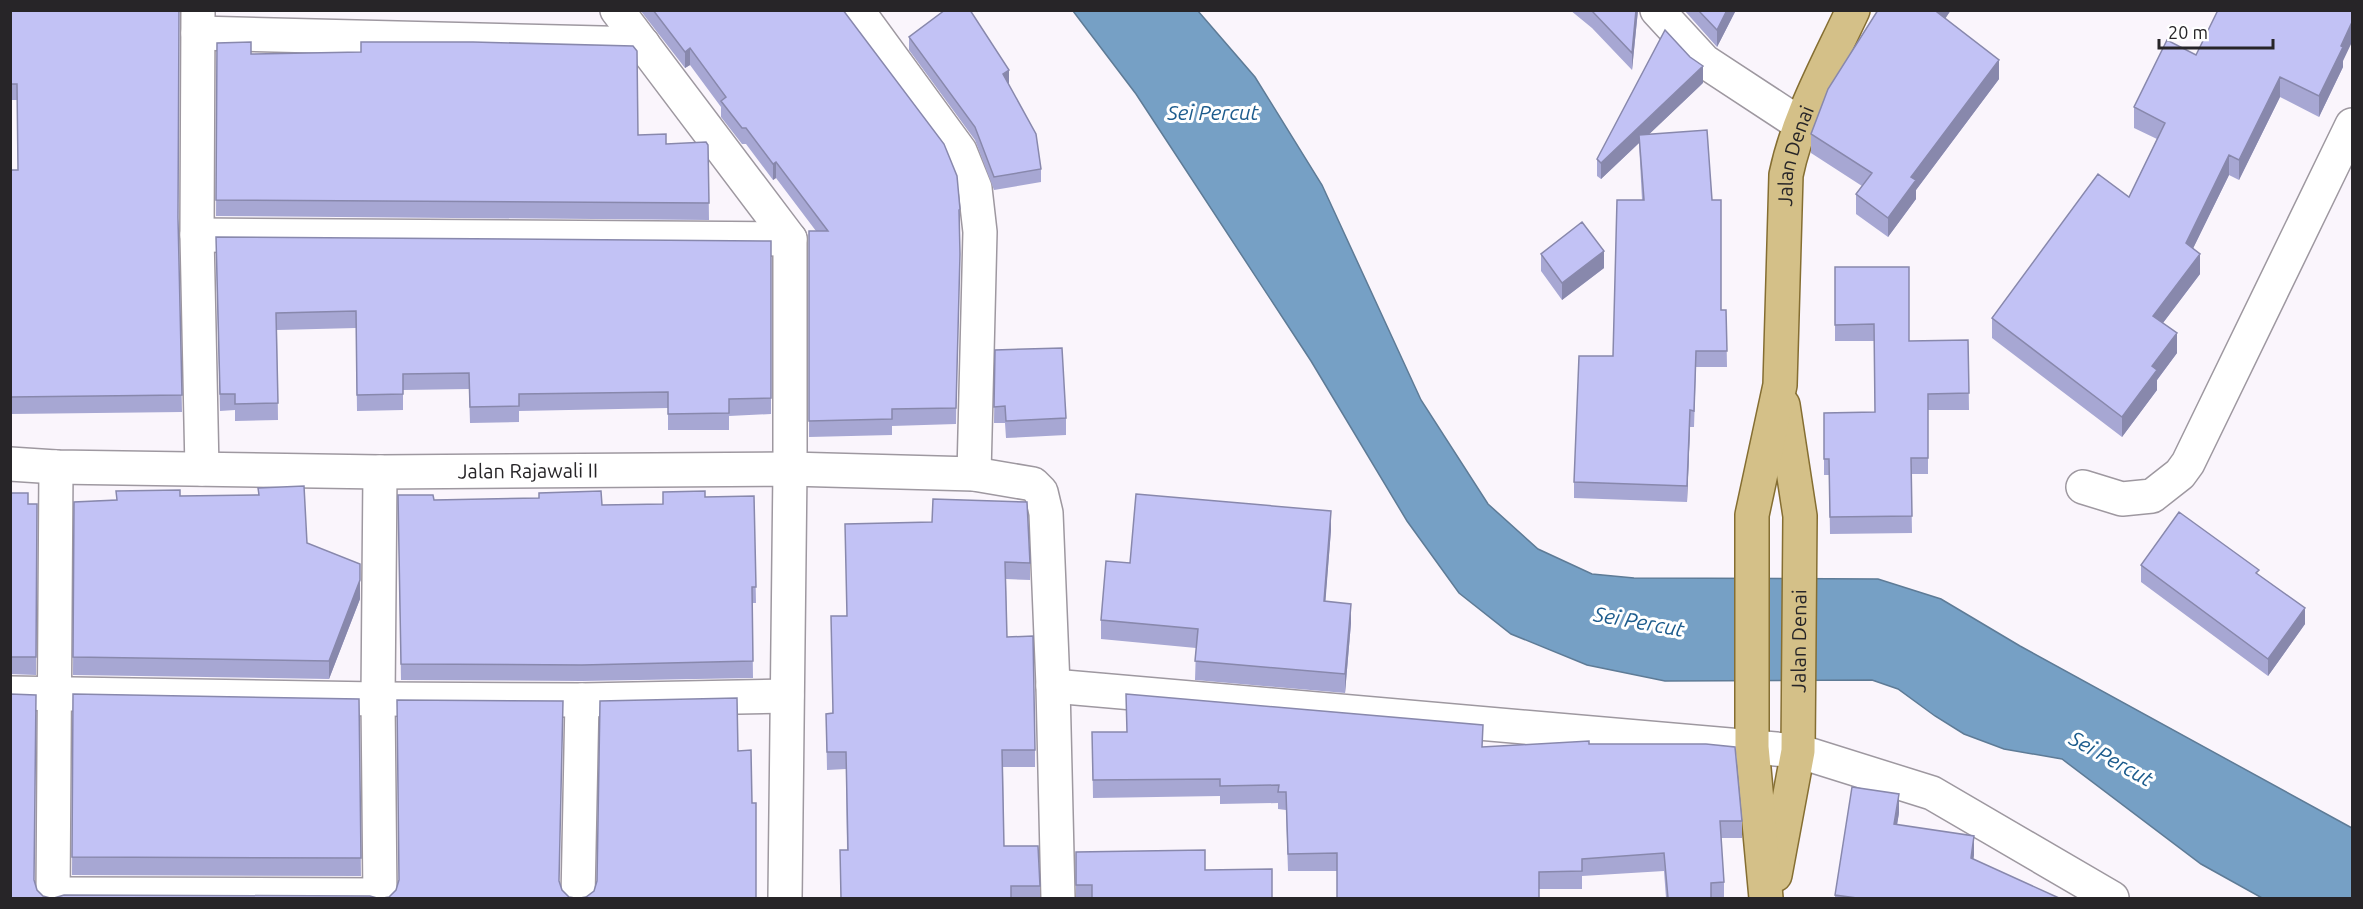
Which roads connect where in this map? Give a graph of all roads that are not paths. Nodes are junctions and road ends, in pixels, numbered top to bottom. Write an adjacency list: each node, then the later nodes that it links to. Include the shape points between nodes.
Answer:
1 (617, 10): 6 (street)
2 (858, 10): 17 (street, via 960,151 975,188 980,232)
3 (1657, 10): 7 (street, via 1704,61)
4 (1853, 10): 7 (main road, Jalan Denai)
5 (198, 22): 6 (street); 9 (street)
6 (643, 45): 10 (street)
7 (1800, 124): 11 (main road, Jalan Denai, via 1786,175)
8 (2352, 124): 18 (street, via 2180,474 2151,496 2122,499)
9 (197, 235): 10 (street); 14 (street)
10 (790, 239): 15 (street)
11 (1780, 385): 25 (main road, Jalan Denai, via 1752,515); 26 (main road, Jalan Denai, via 1800,516)
12 (10, 464): 13 (street, Jalan Rajawali II)
13 (57, 467): 14 (street, Jalan Rajawali II); 21 (street)
14 (202, 469): 16 (street, Jalan Rajawali II)
15 (790, 469): 16 (street, Jalan Rajawali II); 17 (street, Jalan Rajawali II); 22 (street)
16 (380, 472): 23 (street)
17 (974, 474): 19 (street, Jalan Rajawali II, via 1022,480 1041,492 1046,513)
18 (2083, 487)
19 (1053, 686): 25 (street); 31 (street)
20 (10, 693): 21 (street)
21 (55, 693): 23 (street); 27 (street)
22 (788, 696): 24 (street); 30 (street)
23 (378, 699): 24 (street); 28 (street)
24 (582, 700): 29 (street)
25 (1752, 747): 26 (street); 32 (main road, Jalan Denai)
26 (1798, 751): 32 (main road, Jalan Denai); 33 (street, via 1932,793)
27 (53, 896): 28 (street)
28 (380, 897)
29 (578, 898)
30 (785, 898)
31 (1058, 898)
32 (1769, 898)
33 (2112, 898)

